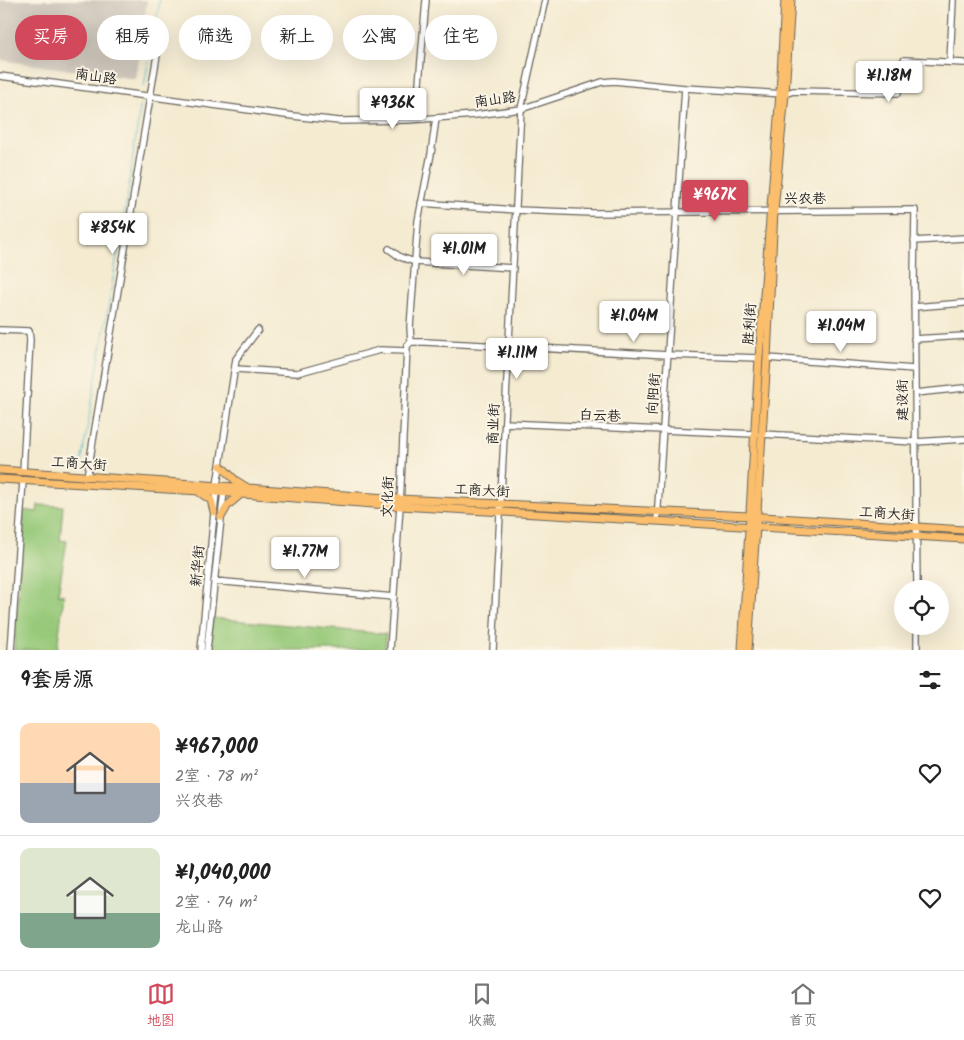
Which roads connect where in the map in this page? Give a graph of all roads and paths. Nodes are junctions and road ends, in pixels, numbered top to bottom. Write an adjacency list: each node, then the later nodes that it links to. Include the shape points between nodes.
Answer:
1 (426, 0): 15 (street)
2 (545, 0): 13 (street, 商业街)
3 (785, 0): 11 (main road, 胜利街)
4 (791, 0): 11 (main road, 胜利街)
5 (954, 0): 7 (street)
6 (156, 60): 12 (street)
7 (950, 62): 8 (street, 南山路); 11 (street, 南山路, via 904,60 898,93)
8 (964, 63)
9 (0, 76): 12 (street, 南山路)
10 (686, 88): 11 (street, 南山路); 13 (street, 南山路, via 602,82); 20 (street, 向阳街)
11 (782, 93): 19 (main road, 胜利街)
12 (150, 96): 15 (street, 南山路, via 293,116 340,120); 49 (street)
13 (521, 109): 14 (street, 南山路); 17 (street, 商业街)
14 (436, 118): 15 (street, 南山路); 16 (street, 文化街)
15 (416, 119)
16 (421, 203): 17 (street, 兴农巷); 24 (street, 文化街)
17 (516, 210): 20 (street, 兴农巷); 25 (street, 商业街)
18 (915, 210): 19 (street, 兴农巷); 22 (street, 建设街)
19 (772, 211): 20 (street, 兴农巷); 35 (main road, 胜利街); 36 (main road, 胜利街)
20 (677, 212): 34 (street, 向阳街)
21 (964, 238): 22 (street)
22 (914, 241): 27 (street, 建设街)
23 (389, 249): 24 (street)
24 (415, 262): 25 (street); 32 (street, 文化街)
25 (513, 268): 33 (street, 商业街)
26 (964, 303): 27 (street)
27 (914, 307): 31 (street, 建设街)
28 (0, 330): 48 (street, via 29,331)
29 (258, 330): 37 (street, 新华街, via 236,359)
30 (964, 336): 31 (street)
31 (914, 339): 38 (street, 建设街)
32 (408, 346): 33 (street, via 425,342); 37 (street, via 380,350 298,373); 56 (street, 文化街)
33 (508, 347): 34 (street); 41 (street, 商业街)
34 (668, 355): 35 (street); 42 (street, 向阳街)
35 (759, 358): 43 (main road, 胜利街)
36 (767, 358): 38 (street); 43 (main road, 胜利街)
37 (236, 369): 46 (street, 新华街)
38 (914, 369): 40 (street, 建设街)
39 (964, 388): 40 (street)
40 (915, 393): 45 (street, 建设街)
41 (505, 423): 42 (street, 白云巷); 57 (street, 商业街)
42 (664, 430): 43 (street, 白云巷); 59 (street, 向阳街)
43 (758, 434): 45 (street, 白云巷); 61 (main road, 胜利街)
44 (964, 439): 45 (street, 白云巷)
45 (915, 442): 64 (street, 建设街)
46 (221, 466): 52 (street, 新华街); 53 (main road)
47 (0, 470): 48 (main road, 工商大街)
48 (23, 472): 49 (main road, 工商大街)
49 (88, 477): 52 (main road, 工商大街)
50 (0, 479): 51 (main road, 工商大街)
51 (23, 481): 54 (main road, 工商大街); 72 (street)
52 (220, 489): 53 (main road, 工商大街); 54 (main road, 工商大街); 55 (main road, 工商大街); 60 (street, 新华街)
53 (250, 489): 56 (main road, 工商大街)
54 (196, 491): 60 (main road, via 211,500)
55 (241, 494): 56 (main road, 工商大街); 60 (main road)
56 (400, 502): 57 (main road, 工商大街); 58 (main road, 工商大街); 70 (street, 文化街)
57 (502, 503): 58 (street, 商业街); 59 (main road, 工商大街)
58 (502, 512): 62 (main road, 工商大街); 76 (street, 商业街)
59 (659, 512): 61 (main road, 工商大街); 62 (street, 向阳街)
60 (217, 514): 69 (street, 新华街); 73 (street, 新华街)
61 (753, 517): 63 (main road, 胜利街); 64 (main road, 工商大街)
62 (657, 521): 63 (main road, 工商大街)
63 (752, 527): 66 (main road, 工商大街); 77 (main road, 胜利街); 78 (main road, 胜利街)
64 (917, 527): 65 (main road, 工商大街); 66 (street, 建设街)
65 (964, 530)
66 (917, 536): 67 (main road, 工商大街); 68 (street, 建设街)
67 (964, 539)
68 (917, 580)
69 (214, 581): 70 (street); 74 (street, 新华街)
70 (394, 597): 75 (street, 文化街)
71 (917, 635): 79 (street)
72 (11, 650)
73 (202, 650)
74 (207, 650)
75 (390, 650)
76 (493, 650)
77 (742, 650)
78 (748, 650)
79 (918, 650)

